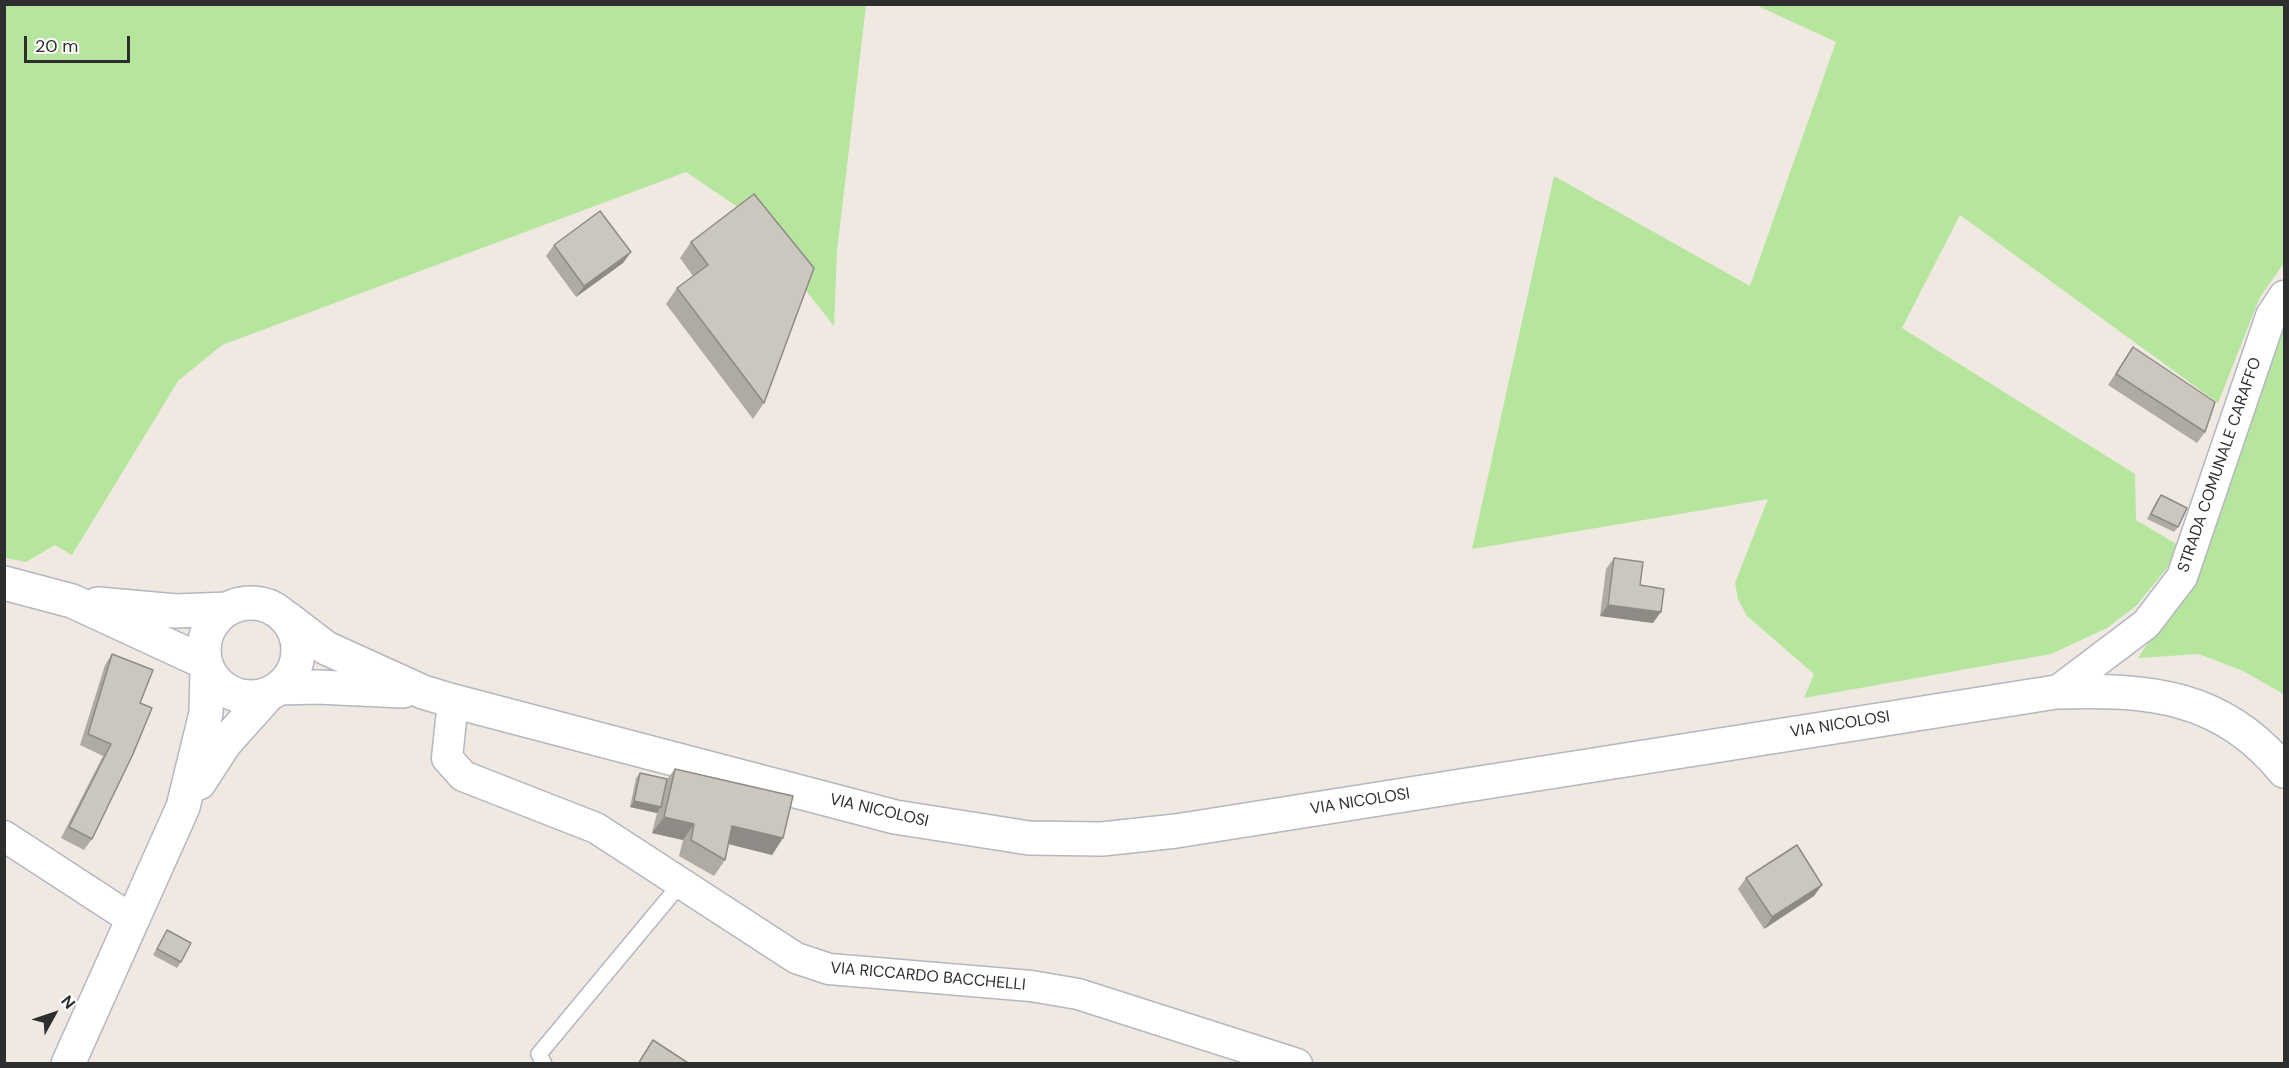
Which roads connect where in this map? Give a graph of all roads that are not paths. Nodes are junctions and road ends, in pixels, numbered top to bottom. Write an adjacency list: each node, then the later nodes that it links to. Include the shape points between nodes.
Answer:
1 (2284, 296): 8 (street, STRADA COMUNALE CARAFFO, via 2271,316 2182,578 2146,624)
2 (4, 583): 3 (main road)
3 (72, 601): 4 (main road, via 176,611); 6 (main road)
4 (228, 609): 5 (main road, via 258,603); 6 (main road, via 217,617 204,641)
5 (287, 618): 7 (main road, via 295,632 297,662 291,677); 9 (main road, via 326,648)
6 (206, 665): 7 (main road, via 214,681 238,696 253,698); 11 (main road, via 206,713)
7 (274, 692): 9 (main road, via 317,687); 11 (main road, via 225,743)
8 (2056, 692): 9 (main road, VIA NICOLOSI, via 1176,831 1102,839 1029,838 895,818); 10 (main road, VIA NICOLOSI, via 2105,690 2156,695 2203,708 2242,729 2270,752)
9 (438, 696): 13 (street, VIA RICCARDO BACCHELLI, via 447,758 463,776 596,828)
10 (2284, 771)
11 (183, 807): 14 (main road)
12 (4, 836): 14 (street)
13 (682, 882): 16 (lane, via 539,1054); 17 (street, VIA RICCARDO BACCHELLI, via 796,957 829,969 1031,986 1078,994)
14 (134, 920): 15 (main road)
15 (68, 1064)
16 (544, 1064)
17 (1297, 1064)

